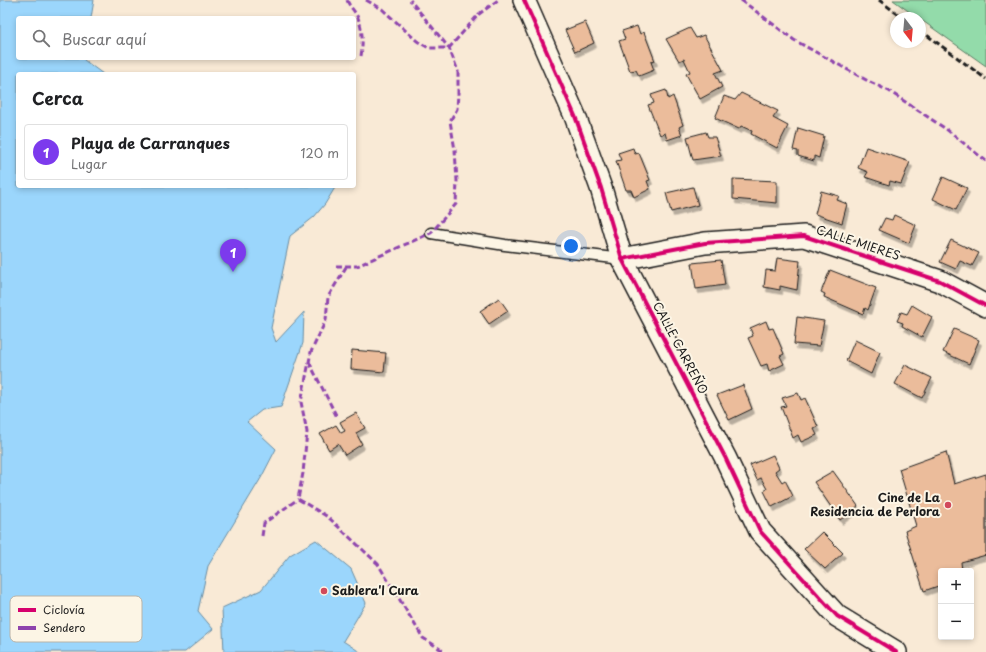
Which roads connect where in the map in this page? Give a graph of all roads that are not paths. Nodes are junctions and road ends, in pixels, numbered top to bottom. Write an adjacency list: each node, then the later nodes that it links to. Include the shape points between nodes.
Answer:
1 (524, 0): 3 (street, CALLE CARREÑO, via 578,124 602,188)
2 (430, 233): 3 (lane)
3 (622, 259): 4 (street, CALLE MIERES, via 704,243 804,236 940,281); 5 (street, CALLE CARREÑO, via 725,457 760,531 837,616)
4 (986, 306)
5 (896, 652)

